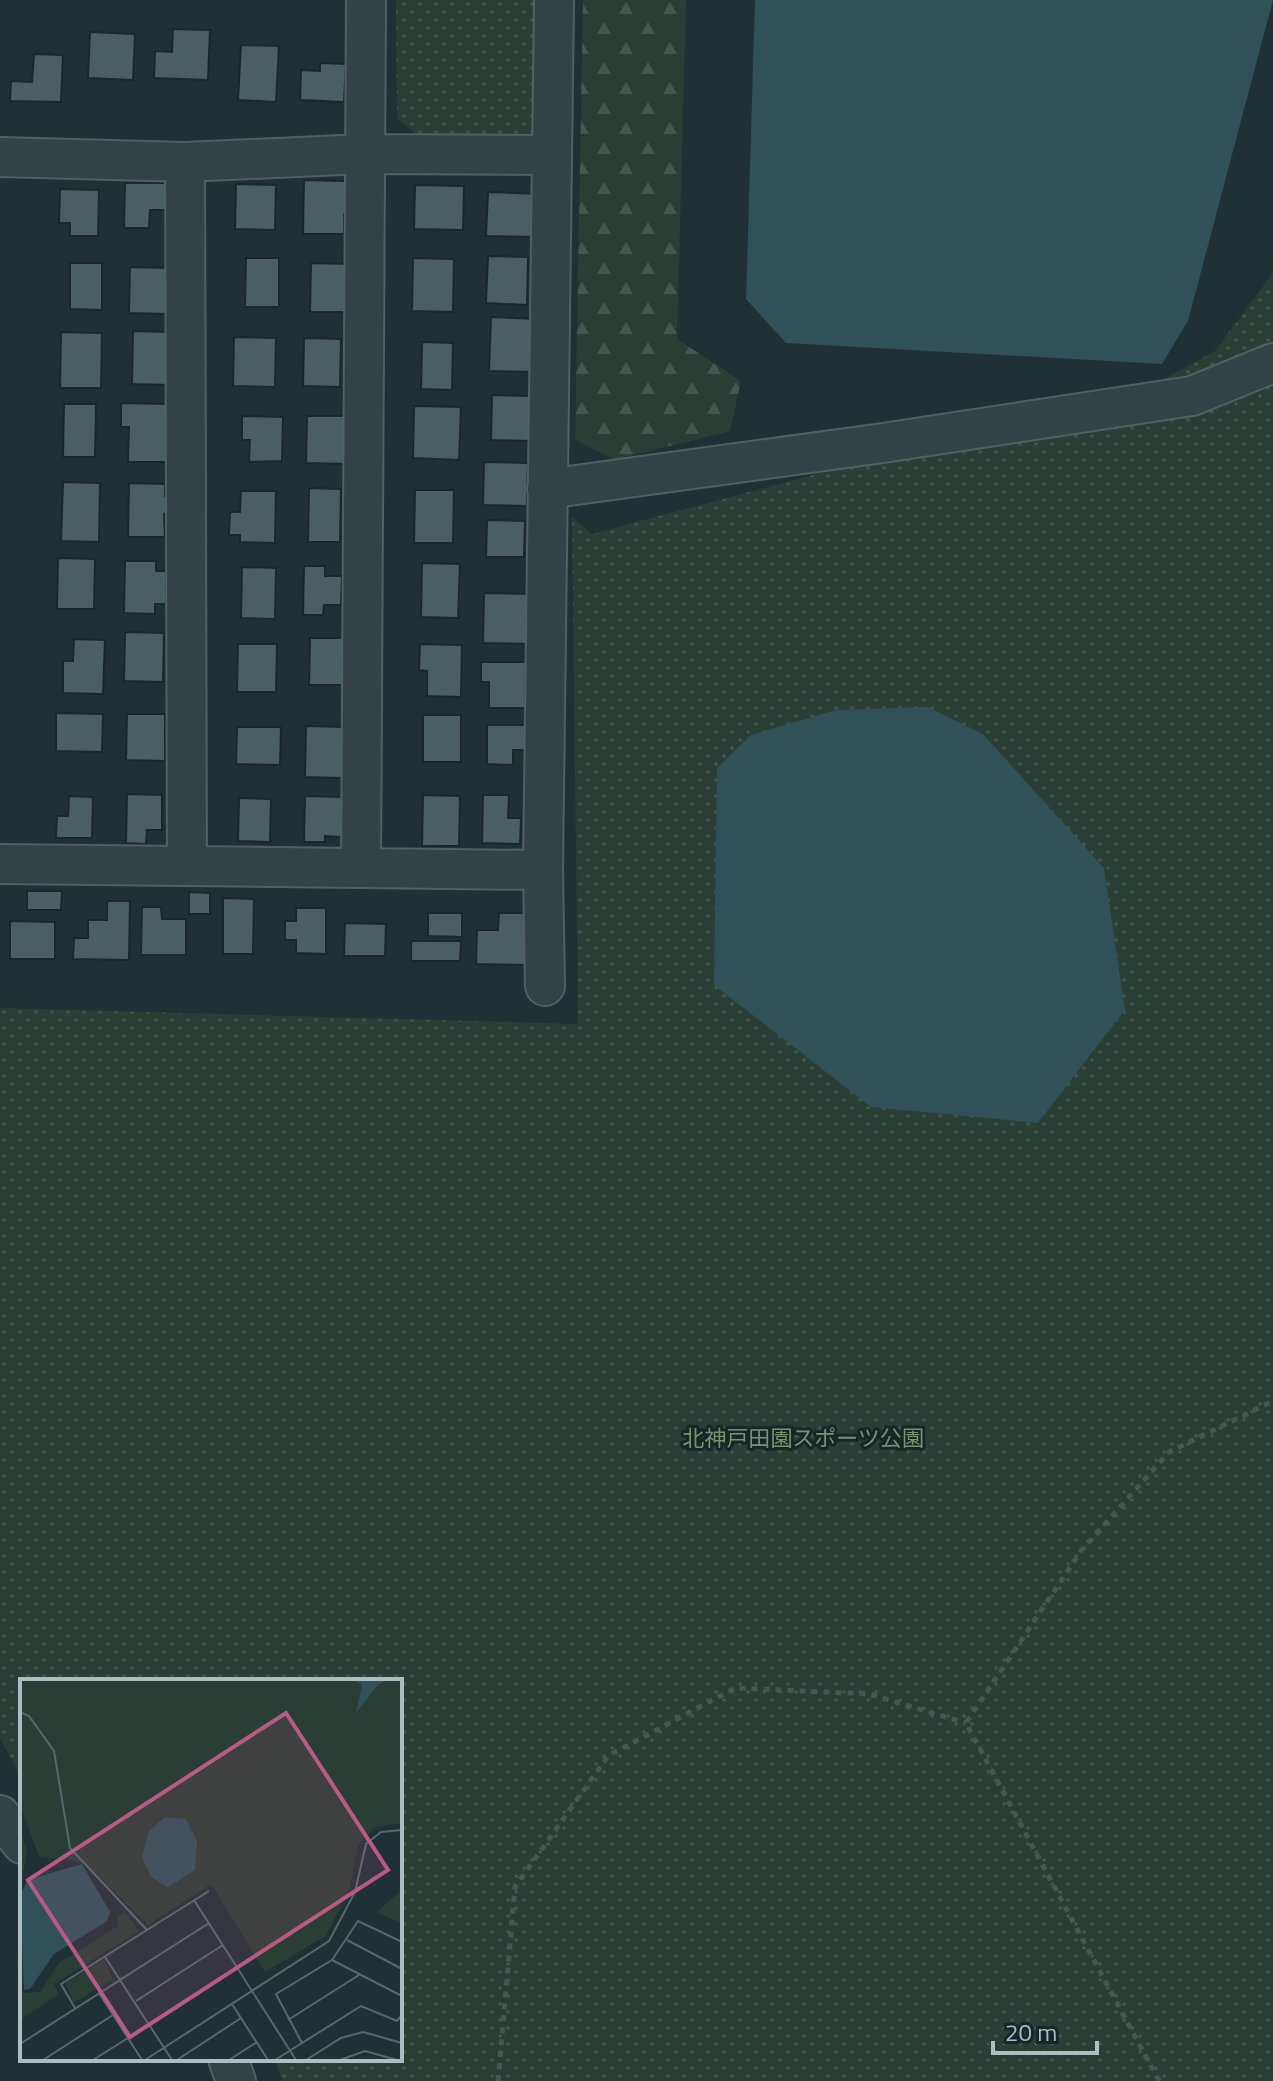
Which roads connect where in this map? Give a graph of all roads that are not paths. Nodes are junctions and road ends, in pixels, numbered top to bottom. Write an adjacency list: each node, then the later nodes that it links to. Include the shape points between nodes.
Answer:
1 (366, 0): 3 (street)
2 (554, 0): 4 (street)
3 (364, 154): 4 (street); 6 (street); 11 (street)
4 (551, 155): 8 (street)
5 (0, 157): 6 (street)
6 (185, 162): 10 (street)
7 (1273, 363): 8 (street, via 1192,396)
8 (547, 489): 12 (street)
9 (0, 864): 10 (street)
10 (187, 866): 11 (street)
11 (361, 868): 12 (street)
12 (543, 870): 13 (street)
13 (545, 986)
14 (0, 1815): 15 (street)
15 (20, 1841)
16 (229, 2061): 17 (street)
17 (236, 2081)

